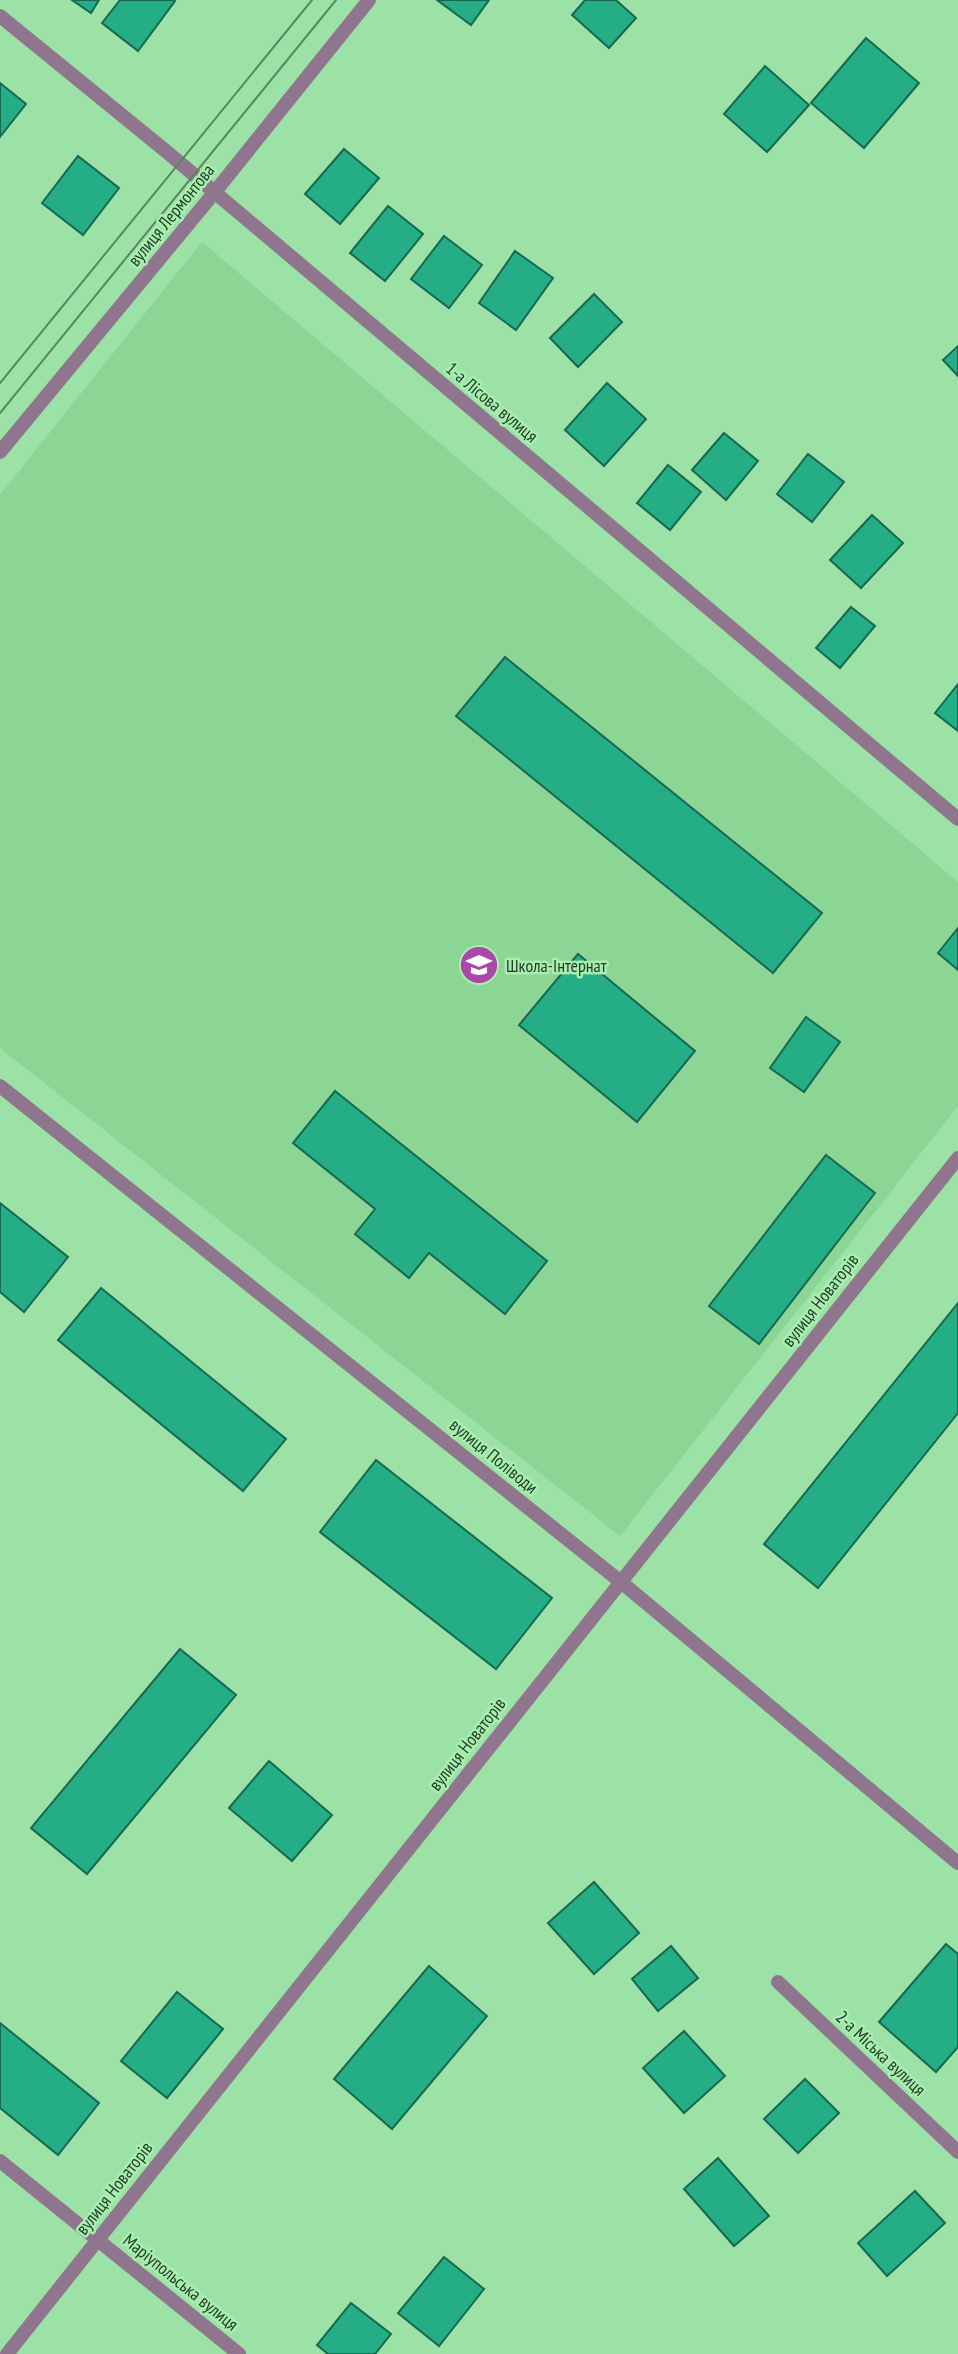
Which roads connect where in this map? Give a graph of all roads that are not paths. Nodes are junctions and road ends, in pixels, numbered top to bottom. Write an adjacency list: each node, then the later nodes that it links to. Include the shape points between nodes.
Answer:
1 (369, 0): 3 (street, вулиця Лермонтова)
2 (0, 16): 3 (street, 1-а Лісова вулиця)
3 (214, 193): 4 (street, вулиця Лермонтова); 5 (street, 1-а Лісова вулиця)
4 (0, 452)
5 (958, 819)
6 (0, 1086): 8 (street, вулиця Поліводи)
7 (958, 1158): 8 (street, вулиця Новаторів)
8 (621, 1582): 9 (street, вулиця Поліводи); 13 (street, вулиця Новаторів)
9 (958, 1863)
10 (778, 1982): 11 (street, 2-а Міська вулиця)
11 (958, 2152)
12 (0, 2161): 13 (street, Маріупольська вулиця)
13 (98, 2239): 14 (street, вулиця Новаторів); 15 (street, Маріупольська вулиця)
14 (7, 2354)
15 (239, 2354)

